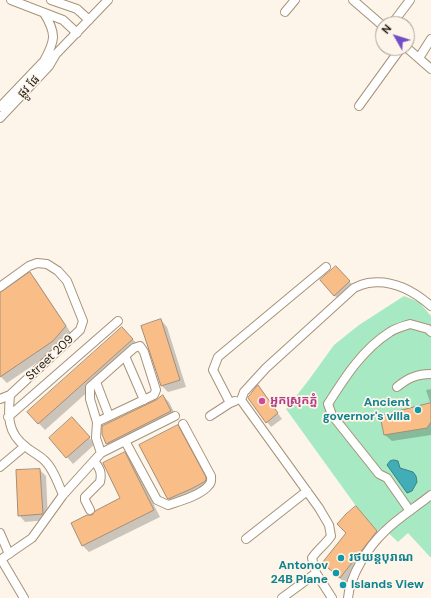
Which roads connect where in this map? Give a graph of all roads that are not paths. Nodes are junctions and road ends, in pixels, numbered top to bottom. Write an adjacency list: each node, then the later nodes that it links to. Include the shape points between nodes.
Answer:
1 (11, 0): 8 (street)
2 (52, 0): 11 (street, via 76,10)
3 (108, 0): 11 (street, ផ្លូវ ផែ)
4 (295, 0): 7 (street)
5 (353, 0): 10 (street)
6 (410, 0): 9 (street)
7 (285, 12)
8 (44, 13): 12 (street, via 63,20); 18 (street, via 53,33 53,45)
9 (398, 16)
10 (375, 19)
11 (89, 20): 12 (street, ផ្លូវ ផែ)
12 (77, 33): 14 (street, ផ្លូវ ផែ)
13 (431, 39): 17 (street)
14 (56, 54): 18 (street, ផ្លូវ ផែ); 22 (street, ផ្លូវ ផែ, via 49,66)
15 (415, 55): 17 (street)
16 (395, 56): 20 (street)
17 (419, 58): 19 (street)
18 (44, 61): 21 (street, ផ្លូវ ផែ)
19 (431, 69)
20 (359, 106)
21 (0, 107)
22 (0, 118)
23 (326, 267): 36 (street, via 218,357 212,370)
24 (0, 287): 32 (street, Street 209, via 29,266 37,263 47,264 67,281 82,321 80,330)
25 (431, 306): 35 (street, via 420,296 396,284 368,283 354,288 266,368 244,392)
26 (118, 320): 40 (street)
27 (431, 332): 52 (street, via 410,324 390,332 366,352 344,377 328,404 332,415 379,474 387,478)
28 (125, 356): 30 (street); 34 (street); 34 (street, via 140,346 144,352 156,390 154,395)
29 (431, 374): 31 (street, via 407,379)
30 (96, 382): 37 (street); 41 (street, via 90,387 90,399)
31 (397, 387)
32 (10, 395): 33 (street); 40 (street)
33 (0, 399)
34 (144, 400): 37 (street)
35 (241, 400): 36 (street); 48 (street)
36 (230, 403): 39 (street)
37 (108, 416): 41 (street)
38 (175, 416): 43 (street)
39 (210, 416)
40 (8, 417): 44 (street, via 14,435)
41 (98, 422): 45 (street, via 96,438)
42 (183, 424): 43 (street, via 211,476 211,482 193,496 168,505 157,500)
43 (125, 441): 45 (street)
44 (25, 446): 47 (street); 49 (street, via 45,460)
45 (101, 453): 46 (street)
46 (94, 461): 49 (street); 51 (street, via 101,471 101,479 85,497)
47 (0, 467)
48 (307, 491): 54 (street); 57 (street, via 329,524 332,536 312,558)
49 (63, 495): 55 (street, via 32,538)
50 (431, 495): 52 (street)
51 (90, 510)
52 (410, 511): 61 (street, via 385,531 367,552 356,572)
53 (0, 533): 55 (street)
54 (246, 539)
55 (9, 554): 56 (street)
56 (1, 560): 58 (street)
57 (316, 574): 59 (street); 60 (street)
58 (24, 598)
59 (282, 598)
60 (332, 598)
61 (348, 598)

